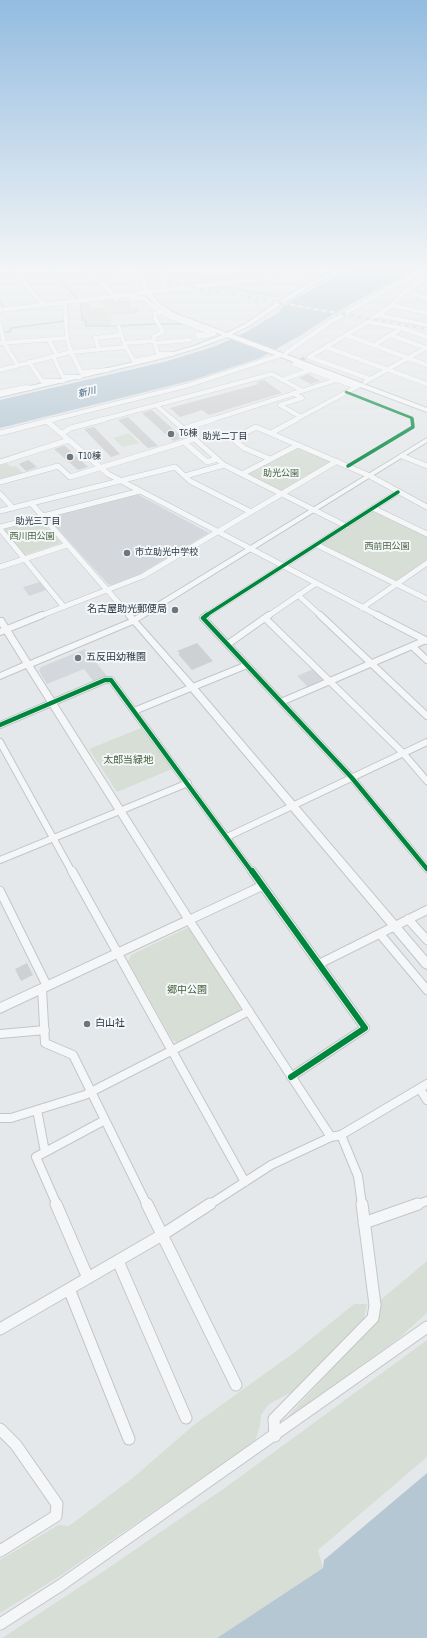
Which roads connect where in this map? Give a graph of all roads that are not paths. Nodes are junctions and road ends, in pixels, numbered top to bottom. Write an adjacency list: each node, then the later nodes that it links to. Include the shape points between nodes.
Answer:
1 (4, 345): 23 (street)
2 (51, 345): 19 (street)
3 (69, 345): 16 (street)
4 (98, 345): 15 (street)
5 (129, 345): 12 (street)
6 (156, 345): 18 (street, via 158,354)
7 (200, 345): 18 (main road)
8 (260, 345): 17 (main road)
9 (293, 345): 17 (street)
10 (329, 345): 13 (street)
11 (375, 345): 20 (street)
12 (125, 346): 15 (street); 18 (street, via 134,361)
13 (326, 347): 28 (street); 33 (street, via 308,357)
14 (427, 348): 20 (street)
15 (99, 349): 16 (street)
16 (71, 352): 19 (street); 26 (street, via 81,372)
17 (281, 353): 33 (main road); 46 (street, via 213,378)
18 (173, 354): 26 (main road)
19 (55, 356): 21 (street); 29 (street, via 63,378)
20 (408, 358): 24 (street); 28 (street)
21 (30, 362): 23 (street); 32 (street, via 42,381)
22 (296, 363): 27 (street, via 294,364)
23 (16, 364): 25 (street)
24 (427, 365)
25 (1, 368)
26 (108, 370): 29 (main road)
27 (310, 370): 30 (street); 31 (street)
28 (388, 370): 33 (street); 34 (street)
29 (80, 377): 32 (main road)
30 (282, 380): 38 (street); 42 (street, via 272,374)
31 (336, 380): 33 (street); 38 (street)
32 (63, 381): 36 (main road)
33 (363, 383): 43 (main road); 44 (main road); 45 (street)
34 (427, 384)
35 (0, 385): 37 (street)
36 (31, 388): 37 (street); 41 (main road)
37 (6, 390): 39 (street)
38 (301, 390): 40 (street)
39 (0, 392)
40 (293, 392): 45 (street, via 302,398 280,405); 47 (street)
41 (0, 395)
42 (157, 406): 47 (street); 49 (street, via 71,428)
43 (427, 406)
44 (427, 410)
45 (301, 417): 50 (street)
46 (48, 422): 48 (street); 49 (street)
47 (182, 429): 51 (street)
48 (0, 433)
49 (62, 433): 52 (street)
50 (271, 433): 55 (street); 58 (street, via 256,427 233,439 244,448)
51 (194, 439): 54 (street); 57 (street)
52 (69, 440): 60 (street); 63 (street)
53 (427, 440): 56 (street)
54 (184, 442): 57 (street, via 207,462); 63 (street)
55 (298, 445): 58 (street); 59 (street)
56 (402, 456): 62 (street); 66 (street)
57 (217, 459): 61 (street)
58 (270, 459): 64 (street)
59 (337, 461): 66 (street); 72 (street)
60 (0, 462)
61 (224, 465): 64 (street); 65 (street)
62 (427, 466)
63 (101, 468): 67 (street); 68 (street, via 70,477 58,466)
64 (242, 474): 72 (street)
65 (184, 476): 67 (street, via 175,467); 79 (street)
66 (370, 476): 70 (street); 77 (street)
67 (121, 481): 69 (street); 73 (street)
68 (0, 482)
69 (140, 491): 80 (street); 83 (street)
70 (398, 492): 74 (street); 76 (street)
71 (0, 494): 75 (street)
72 (281, 494): 77 (street); 79 (street)
73 (31, 503): 75 (street); 80 (street)
74 (427, 507)
75 (13, 508): 78 (street)
76 (373, 508): 81 (street); 84 (street)
77 (314, 510): 81 (street); 87 (street)
78 (0, 511)
79 (251, 512): 83 (street)
80 (42, 516): 82 (street); 85 (street)
81 (346, 526): 86 (street)
82 (0, 528): 88 (street)
83 (217, 532): 87 (street); 94 (street, via 144,576)
84 (427, 534)
85 (67, 545): 88 (street); 94 (street)
86 (317, 545): 90 (street); 93 (street)
87 (250, 549): 90 (street); 101 (street)
88 (25, 559): 91 (street); 97 (street)
89 (427, 563): 93 (street)
90 (283, 567): 92 (street); 104 (street, via 203,618)
91 (0, 568)
92 (315, 584): 95 (street); 98 (street)
93 (397, 584): 96 (street); 98 (street)
94 (107, 590): 97 (street); 101 (street)
95 (298, 596): 99 (street); 108 (street)
96 (427, 599)
97 (64, 607): 102 (street)
98 (362, 608): 103 (street)
99 (265, 618): 104 (street); 111 (street)
100 (0, 620): 102 (street)
101 (134, 621): 107 (street); 112 (street)
102 (3, 630): 107 (street)
103 (427, 640): 105 (street)
104 (228, 644): 109 (street)
105 (412, 646): 106 (street); 108 (street)
106 (427, 660)
107 (28, 664): 110 (street); 113 (street)
108 (371, 664): 111 (street); 116 (street)
109 (247, 665): 112 (street); 114 (street)
110 (0, 676)
111 (329, 681): 114 (street); 120 (street)
112 (192, 687): 115 (street); 124 (street)
113 (52, 702): 115 (street, via 110,680); 117 (street); 125 (street)
114 (282, 702): 121 (street)
115 (134, 711): 123 (street)
116 (427, 716)
117 (0, 725)
118 (0, 742): 127 (street)
119 (427, 742): 120 (street)
120 (403, 754): 121 (street); 122 (street)
121 (352, 778): 124 (street); 129 (street)
122 (427, 781)
123 (188, 783): 125 (street); 126 (street)
124 (293, 806): 126 (street); 135 (street)
125 (120, 811): 127 (street); 134 (street)
126 (227, 837): 130 (street)
127 (54, 838): 128 (street); 138 (street)
128 (0, 860)
129 (427, 869)
130 (262, 886): 134 (street); 139 (street)
131 (0, 891): 141 (street)
132 (427, 910): 133 (street)
133 (408, 919): 135 (street); 137 (street)
134 (189, 920): 138 (street); 144 (street)
135 (395, 926): 136 (street); 140 (street)
136 (380, 934): 139 (street); 142 (street)
137 (427, 940)
138 (118, 954): 141 (street); 147 (street)
139 (319, 964): 148 (street, via 365,1028)
140 (427, 964)
141 (45, 988): 143 (street); 145 (street)
142 (427, 990)
143 (0, 1008)
144 (249, 1011): 147 (street); 148 (street)
145 (45, 1030): 146 (street); 150 (street, via 45,1043 73,1055)
146 (0, 1034)
147 (172, 1050): 150 (street); 158 (street)
148 (291, 1077): 156 (street)
149 (423, 1087): 151 (street); 155 (street)
150 (92, 1092): 152 (street); 154 (street)
151 (427, 1100)
152 (37, 1110): 153 (street, via 11,1118); 157 (street)
153 (0, 1118)
154 (105, 1120): 157 (street); 161 (street)
155 (341, 1135): 156 (street); 160 (street, via 358,1176)
156 (331, 1138): 158 (street, via 271,1165)
157 (45, 1152): 163 (street, via 36,1157)
158 (245, 1182): 161 (street)
159 (427, 1202): 160 (street)
160 (364, 1223): 170 (street, via 375,1305 373,1318 274,1419)
161 (162, 1235): 162 (street); 167 (street)
162 (118, 1261): 163 (street); 168 (street)
163 (88, 1278): 164 (street)
164 (69, 1289): 166 (street); 171 (street)
165 (427, 1327): 170 (street)
166 (0, 1329)
167 (236, 1386)
168 (186, 1418)
169 (0, 1428): 172 (street, via 16,1444 57,1504 56,1516)
170 (275, 1436): 173 (street, via 61,1585)
171 (129, 1439)
172 (0, 1551)
173 (0, 1624)

